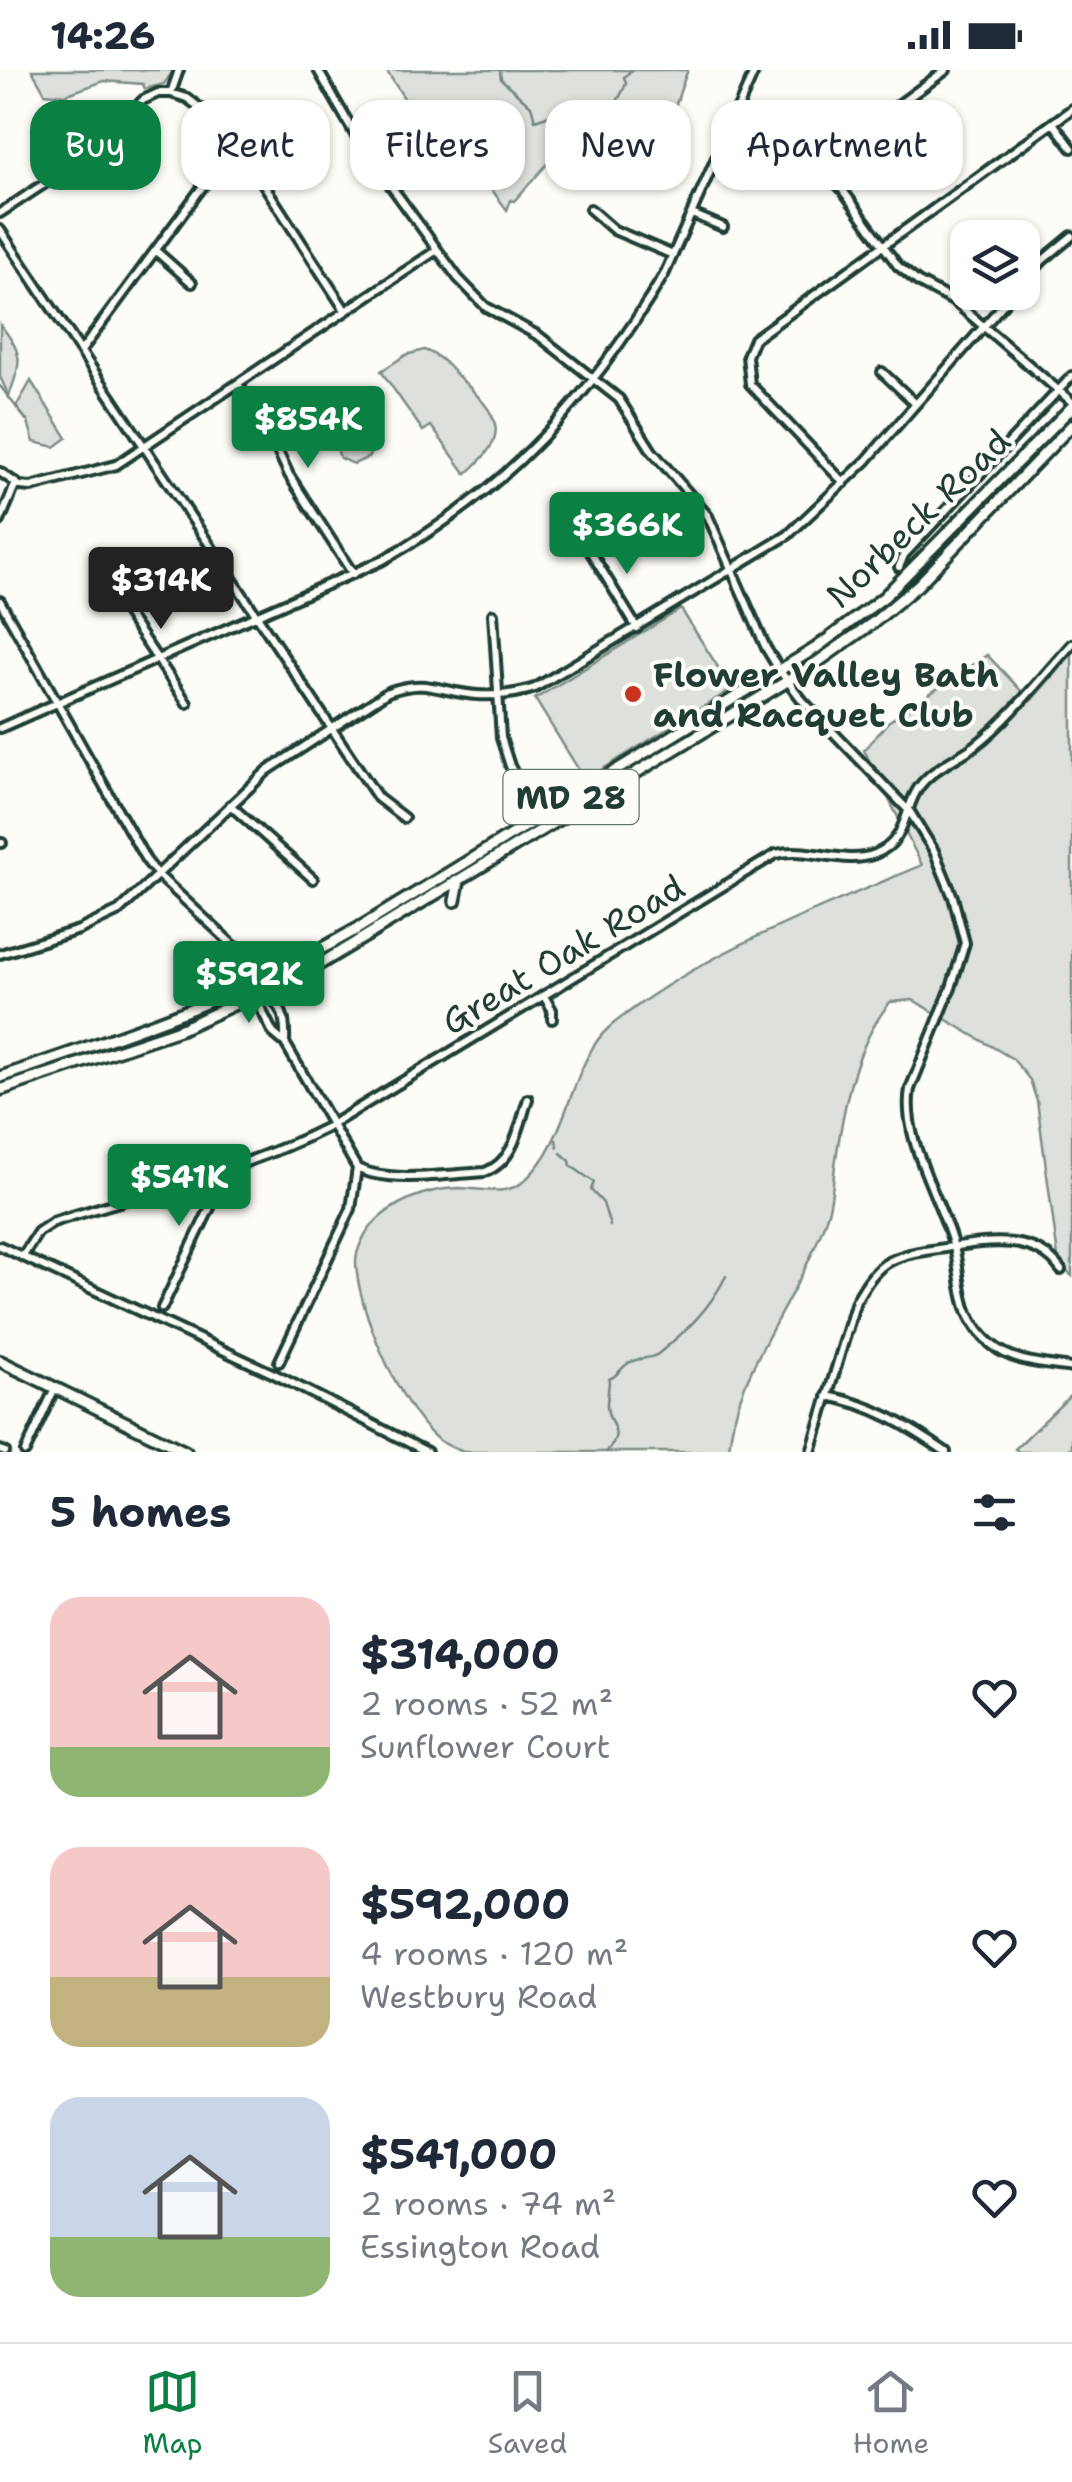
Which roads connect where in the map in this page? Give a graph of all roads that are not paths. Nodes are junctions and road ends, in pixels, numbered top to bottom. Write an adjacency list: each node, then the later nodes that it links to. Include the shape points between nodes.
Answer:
1 (179, 70): 5 (street)
2 (318, 70): 23 (street)
3 (755, 70): 7 (street)
4 (946, 70): 8 (street)
5 (171, 93): 6 (street); 17 (street, via 143,100 97,149)
6 (190, 100)
7 (741, 100)
8 (905, 100)
9 (1072, 108): 10 (street)
10 (1053, 123): 11 (street); 22 (street)
11 (1072, 148)
12 (711, 170): 18 (street)
13 (200, 190): 24 (street)
14 (267, 190): 28 (street)
15 (842, 190): 22 (street)
16 (590, 209): 25 (street, via 614,230)
17 (0, 212)
18 (692, 214): 19 (street); 25 (street)
19 (722, 228)
20 (0, 230): 31 (street)
21 (1072, 236): 26 (street)
22 (881, 244): 30 (street, via 908,276); 42 (street, via 768,326 747,356 750,384)
23 (437, 250): 28 (street); 34 (street, via 486,307 539,336)
24 (156, 251): 27 (street); 31 (street)
25 (673, 256): 34 (street)
26 (1040, 266)
27 (192, 283)
28 (345, 310): 35 (street)
29 (998, 310): 30 (street)
30 (984, 326): 36 (street); 37 (street)
31 (81, 351): 40 (street)
32 (882, 372): 37 (street)
33 (1072, 376): 36 (street, Norbeck Road)
34 (593, 379): 49 (street, via 619,400 708,516); 50 (street, via 500,482 413,544)
35 (238, 384): 40 (street); 50 (street)
36 (1059, 390): 38 (street); 48 (street, Norbeck Road)
37 (916, 404): 42 (street)
38 (1072, 404): 58 (main road, Norbeck Road / MD 28, via 884,597)
39 (1072, 424): 45 (main road, Norbeck Road / MD 28)
40 (144, 447): 43 (street, via 116,465 58,482); 54 (street)
41 (0, 472): 43 (street)
42 (844, 482): 49 (street, via 788,535)
43 (16, 483): 44 (street)
44 (0, 521)
45 (963, 538): 47 (main road); 59 (main road, Norbeck Road / MD 28, via 874,622)
46 (587, 546): 55 (street)
47 (963, 552)
48 (899, 567)
49 (731, 570): 55 (street); 58 (street)
50 (352, 574): 54 (street)
51 (104, 580): 57 (street)
52 (0, 600): 61 (street)
53 (493, 614): 60 (street)
54 (257, 617): 57 (street); 64 (street)
55 (637, 628): 60 (street, via 545,684)
56 (1072, 644): 68 (street, Great Oak Road, via 978,744 923,782)
57 (158, 661): 61 (street); 62 (street)
58 (780, 671): 59 (street); 70 (main road, Norbeck Road / MD 28)
59 (788, 681): 65 (main road, Norbeck Road / MD 28); 68 (street)
60 (498, 695): 64 (street, via 401,687); 70 (street, via 510,766)
61 (58, 703): 63 (street); 72 (street)
62 (188, 704)
63 (0, 728)
64 (331, 728): 66 (street); 69 (street, via 378,798)
65 (588, 802): 67 (main road); 71 (main road, Norbeck Road / MD 28)
66 (230, 805): 72 (street); 73 (street)
67 (607, 808)
68 (910, 812): 79 (street, Great Oak Road, via 891,845 876,854 776,854); 89 (street, via 934,850 965,943 907,1105)
69 (404, 818)
70 (538, 818): 71 (street); 77 (main road, Norbeck Road / MD 28)
71 (544, 829): 74 (main road, Norbeck Road / MD 28)
72 (157, 874): 76 (street, via 100,922); 77 (street, via 243,950)
73 (313, 880)
74 (459, 882): 75 (main road); 78 (main road, Norbeck Road / MD 28)
75 (455, 901)
76 (0, 954)
77 (257, 982): 78 (street); 82 (main road, Norbeck Road / MD 28)
78 (262, 994): 81 (street, via 259,1005 272,1033); 81 (street, via 281,1008); 83 (main road, Norbeck Road / MD 28, via 179,1030)
79 (544, 996): 80 (street); 85 (street, Great Oak Road)
80 (552, 1018)
81 (286, 1043): 85 (street)
82 (0, 1076)
83 (0, 1090)
84 (528, 1100): 87 (street, via 512,1148 486,1172 402,1176)
85 (331, 1124): 86 (street, Great Oak Road); 87 (street)
86 (230, 1167): 90 (street, Great Oak Road, via 53,1222); 92 (street)
87 (357, 1168): 94 (street, via 351,1209)
88 (0, 1246): 90 (street)
89 (954, 1246): 91 (street, via 1028,1246); 95 (street, via 968,1314 992,1346); 97 (street, via 886,1264 866,1282)
90 (23, 1256): 100 (street)
91 (1061, 1270)
92 (162, 1308)
93 (0, 1361): 96 (main road)
94 (279, 1362)
95 (1072, 1368)
96 (55, 1388): 98 (street); 99 (main road)
97 (828, 1396): 101 (street); 102 (street, via 892,1418)
98 (25, 1452)
99 (186, 1452)
100 (426, 1452)
101 (812, 1452)
102 (946, 1452)

